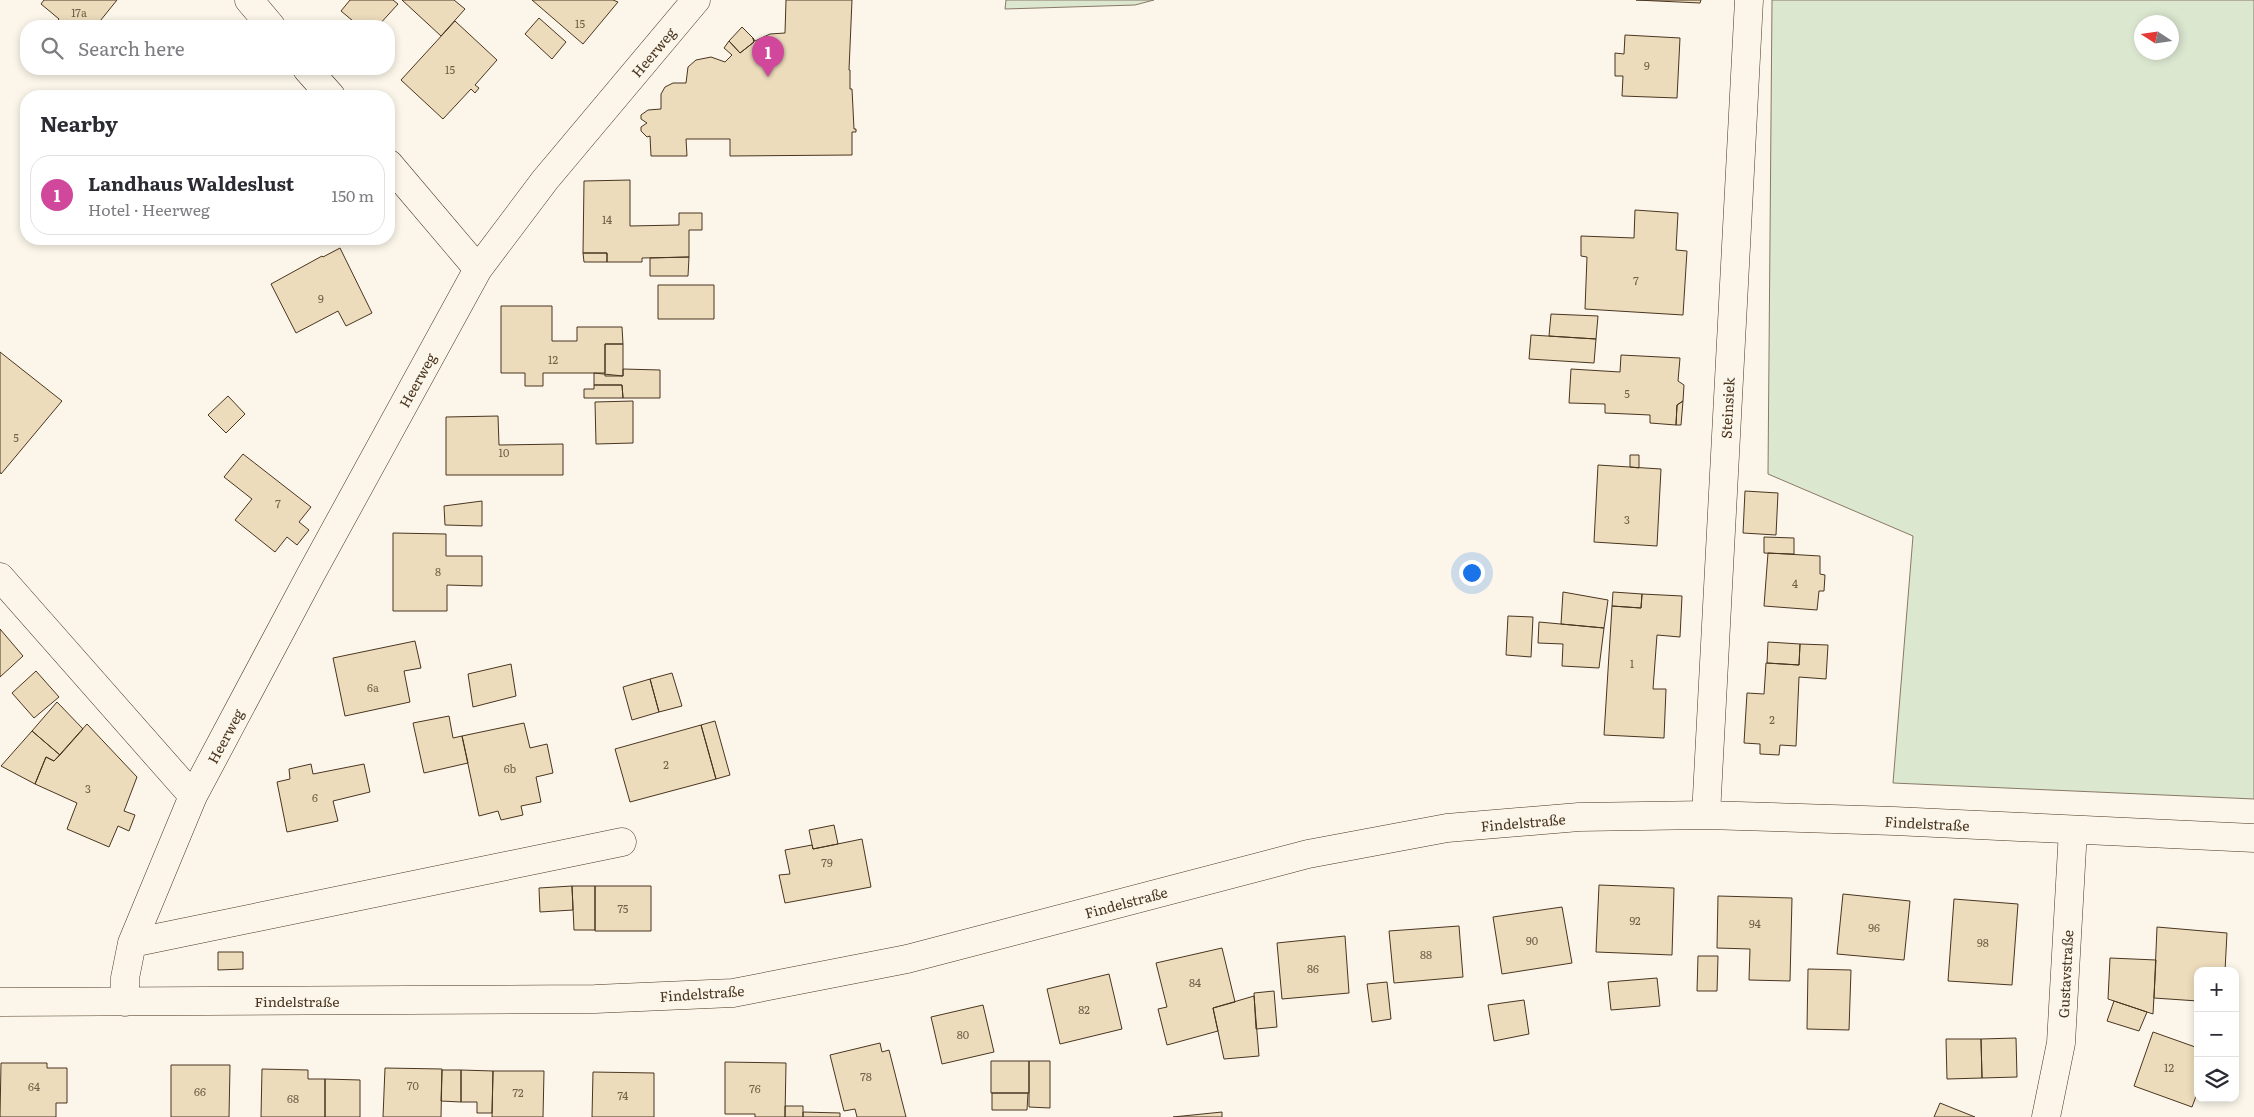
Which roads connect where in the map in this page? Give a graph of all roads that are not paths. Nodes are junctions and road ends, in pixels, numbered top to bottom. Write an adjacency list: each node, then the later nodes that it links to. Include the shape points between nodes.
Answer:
1 (249, 0): 4 (street)
2 (696, 0): 8 (street, Heerweg, via 545,180)
3 (1749, 0): 11 (street, Steinsiek)
4 (266, 20)
5 (313, 75): 6 (street)
6 (326, 90)
7 (395, 171): 8 (street)
8 (478, 269): 10 (street, Heerweg)
9 (0, 577): 10 (street)
10 (193, 796): 15 (street, Heerweg)
11 (1706, 815): 12 (street, Findelstraße); 17 (street, Findelstraße, via 1579,817 1447,828 1308,854 907,959 733,993 595,999)
12 (2073, 830): 13 (street, Findelstraße); 18 (street, Gustavstraße, via 2061,1043)
13 (2254, 838)
14 (622, 842): 15 (street)
15 (132, 943): 17 (street, Heerweg, via 125,978)
16 (0, 1002): 17 (street, Findelstraße)
17 (125, 1002)
18 (2046, 1117)

